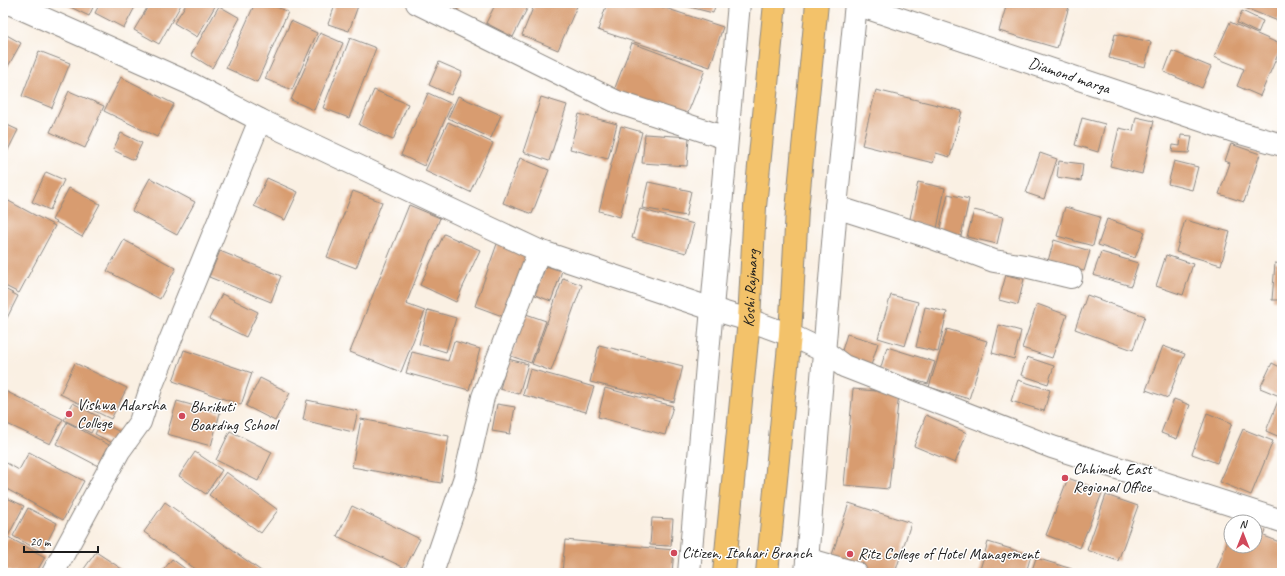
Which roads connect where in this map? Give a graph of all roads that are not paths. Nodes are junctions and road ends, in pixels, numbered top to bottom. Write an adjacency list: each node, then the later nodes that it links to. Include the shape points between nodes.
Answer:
1 (9, 3): 7 (street, via 191,84)
2 (417, 3): 8 (street, via 617,102)
3 (739, 3): 8 (street)
4 (775, 3): 14 (main road, Koshi Rajmarg, via 755,206)
5 (818, 3): 15 (main road, via 797,210)
6 (856, 4): 9 (street, Diamond marga); 10 (street)
7 (260, 120): 11 (street); 19 (street, via 152,385 140,422 119,451)
8 (726, 138): 13 (street)
9 (1282, 145)
10 (836, 207): 12 (street, via 930,237 994,261); 16 (street)
11 (539, 251): 13 (street); 20 (street, via 483,397 465,477)
12 (1070, 277)
13 (712, 309): 14 (street); 21 (street)
14 (749, 320): 15 (street); 22 (main road, Koshi Rajmarg)
15 (790, 335): 16 (street); 23 (main road)
16 (824, 351): 17 (street, via 844,366 1052,447); 18 (street)
17 (1282, 521)
18 (806, 566): 24 (street)
19 (53, 573)
20 (432, 573)
21 (689, 573)
22 (724, 573)
23 (767, 573)
24 (856, 573)

